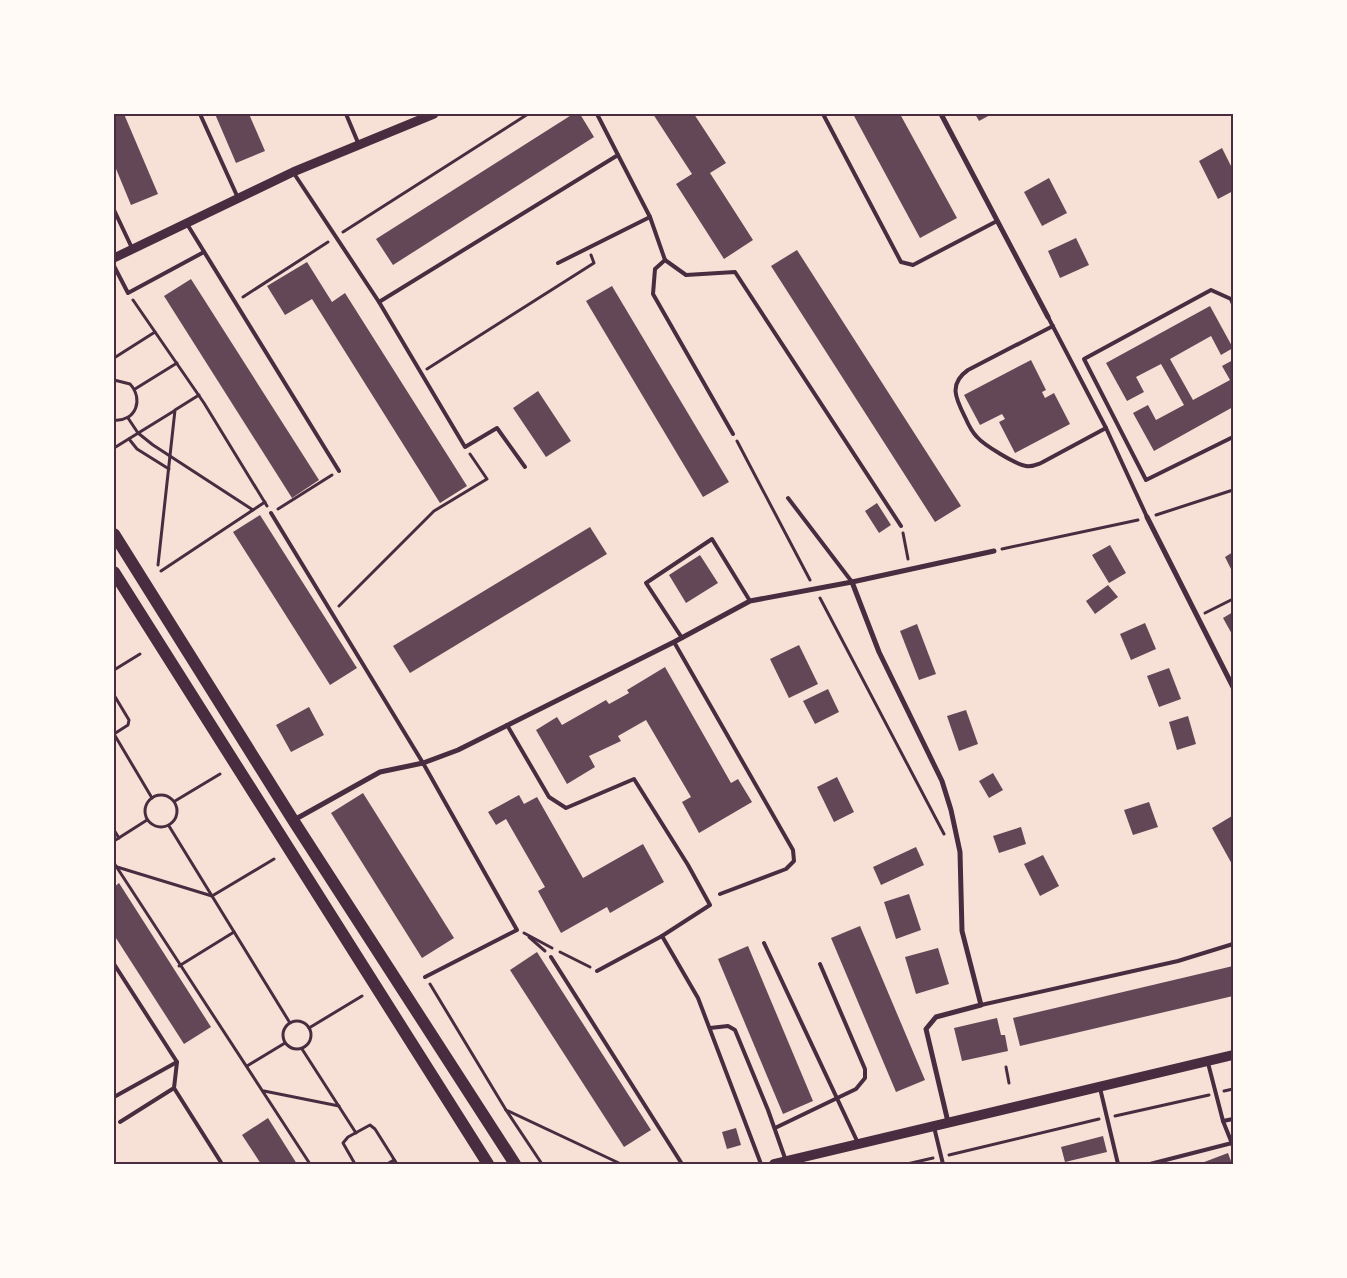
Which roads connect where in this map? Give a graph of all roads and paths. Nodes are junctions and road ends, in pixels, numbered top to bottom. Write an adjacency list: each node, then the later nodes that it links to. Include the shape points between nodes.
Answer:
1 (200, 114): 11 (lane)
2 (346, 114): 8 (lane)
3 (434, 114): 8 (street)
4 (528, 114): 16 (path)
5 (597, 114): 9 (lane)
6 (823, 114): 14 (lane, via 896,256 905,264 913,265)
7 (942, 114): 14 (street)
8 (359, 145): 10 (street)
9 (618, 155): 13 (lane); 26 (lane)
10 (293, 172): 11 (street); 16 (lane)
11 (238, 198): 15 (street)
12 (114, 210): 18 (lane)
13 (650, 217): 17 (lane); 21 (lane)
14 (997, 221): 28 (street)
15 (186, 222): 18 (street); 19 (lane)
16 (336, 236): 25 (path); 26 (lane)
17 (587, 247): 22 (lane); 33 (path, via 594,262)
18 (132, 249): 20 (street)
19 (204, 252): 24 (lane); 25 (lane)
20 (114, 258)
21 (665, 260): 42 (lane, via 655,269 652,294); 57 (lane, via 686,275 735,272)
22 (558, 263)
23 (114, 266): 24 (lane)
24 (128, 293): 30 (path)
25 (235, 302): 50 (lane)
26 (379, 302): 33 (lane)
27 (1233, 304): 43 (lane, via 1211,290 1084,359 1146,480)
28 (1048, 316): 29 (lane)
29 (1053, 326): 40 (lane); 40 (lane, via 968,370 959,378 955,395 971,430 986,444 1029,467)
30 (155, 332): 31 (path); 32 (path)
31 (114, 358)
32 (177, 363): 35 (path); 36 (path)
33 (423, 372): 45 (lane)
34 (114, 380): 35 (path, via 124,380)
35 (135, 389): 38 (path, via 138,402)
36 (199, 395): 37 (path); 53 (path)
37 (175, 410): 41 (path); 47 (path)
38 (128, 418): 39 (path); 41 (path)
39 (114, 420)
40 (1106, 428): 56 (lane)
41 (138, 433): 44 (path); 47 (path)
42 (733, 434): 65 (path)
43 (1233, 437)
44 (129, 439): 46 (path); 49 (path, via 137,449)
45 (466, 447): 48 (lane, via 497,428); 68 (path, via 486,479 434,511)
46 (114, 448)
47 (170, 457): 49 (path); 54 (path)
48 (525, 468)
49 (169, 470): 60 (path)
50 (339, 471): 55 (path)
51 (1233, 490): 56 (path)
52 (788, 498): 64 (lane)
53 (264, 502): 54 (path); 55 (path)
54 (253, 510): 62 (path)
55 (271, 513): 68 (lane)
56 (1147, 518): 59 (path); 69 (street)
57 (901, 526): 61 (path)
58 (114, 534): 83 (main road)
59 (994, 551): 61 (street)
60 (158, 565)
61 (910, 569): 64 (street)
62 (162, 571)
63 (114, 572): 144 (main road)
64 (852, 582): 65 (street); 105 (street, via 879,652 949,802 960,852 962,931)
65 (815, 589): 67 (street); 87 (path)
66 (1233, 599): 69 (path)
67 (750, 601): 70 (street); 70 (lane, via 712,539 646,584)
68 (333, 612): 78 (lane)
69 (1196, 618): 74 (street)
70 (682, 638): 71 (street)
71 (674, 642): 76 (street); 91 (lane, via 793,850 794,861 786,869)
72 (140, 654): 73 (path)
73 (114, 670)
74 (1233, 688)
75 (114, 695): 77 (path, via 129,720 128,725)
76 (507, 725): 78 (street, via 458,750); 95 (lane, via 549,797 566,808 634,779 710,905)
77 (114, 734): 80 (path)
78 (423, 763): 83 (street, via 380,772); 103 (lane, via 517,930)
79 (220, 774): 81 (path)
80 (152, 798): 81 (path, via 166,795); 82 (path, via 145,808)
81 (175, 801): 84 (path, via 178,812)
82 (148, 820): 84 (path, via 159,827); 86 (path)
83 (293, 820): 145 (main road)
84 (169, 826): 92 (path)
85 (114, 830): 86 (path)
86 (119, 838): 88 (path)
87 (948, 841)
88 (114, 842)
89 (274, 859): 92 (path)
90 (115, 865): 92 (path); 101 (path)
91 (720, 894)
92 (212, 896): 93 (path)
93 (234, 932): 101 (path); 106 (path)
94 (525, 934): 98 (path)
95 (662, 936): 102 (lane); 108 (lane, via 689,979)
96 (764, 943): 123 (lane)
97 (1233, 944): 105 (lane, via 1178,961)
98 (551, 956): 148 (lane)
99 (114, 964): 113 (lane)
100 (820, 964): 123 (lane, via 866,1073 860,1086)
101 (179, 966): 114 (path)
102 (597, 971)
103 (425, 977): 125 (path)
104 (362, 996): 107 (path)
105 (981, 1006): 130 (street, via 936,1017 926,1029)
106 (290, 1023): 107 (path, via 300,1021); 109 (path, via 283,1034)
107 (309, 1028): 110 (path, via 311,1040)
108 (710, 1028): 132 (lane, via 733,1028); 149 (lane)
109 (285, 1043): 110 (path, via 292,1049); 114 (path)
110 (302, 1049): 124 (path)
111 (1233, 1055): 112 (main road)
112 (1208, 1061): 117 (main road); 121 (lane)
113 (177, 1062): 118 (lane); 122 (lane)
114 (247, 1066): 120 (path)
115 (1006, 1067): 116 (path)
116 (1009, 1083)
117 (1100, 1086): 126 (lane); 130 (main road)
118 (174, 1088): 129 (lane); 139 (lane)
119 (1233, 1089): 121 (path)
120 (263, 1091): 124 (path); 140 (path)
121 (1216, 1093): 126 (path); 128 (lane)
122 (114, 1097)
123 (837, 1098): 132 (lane); 134 (lane)
124 (338, 1106): 133 (path)
125 (506, 1110): 146 (path); 147 (path)
126 (1107, 1117): 136 (path); 153 (lane)
127 (1233, 1119): 128 (lane)
128 (1224, 1121): 135 (lane)
129 (120, 1122)
130 (948, 1122): 131 (main road)
131 (934, 1125): 134 (main road); 136 (lane)
132 (774, 1128): 138 (lane)
133 (356, 1133): 137 (path, via 367,1126 373,1127); 141 (path, via 343,1143)
134 (858, 1143): 138 (main road)
135 (1232, 1144): 154 (lane)
136 (941, 1156): 151 (path); 152 (lane)
137 (394, 1160): 142 (path); 143 (path)
138 (786, 1161): 150 (main road)
139 (222, 1164)
140 (310, 1164)
141 (355, 1164)
142 (387, 1164)
143 (397, 1164)
144 (488, 1164)
145 (515, 1164)
146 (542, 1164)
147 (621, 1164)
148 (682, 1164)
149 (761, 1164)
150 (774, 1164)
151 (907, 1164)
152 (943, 1164)
153 (1118, 1164)
154 (1150, 1164)

